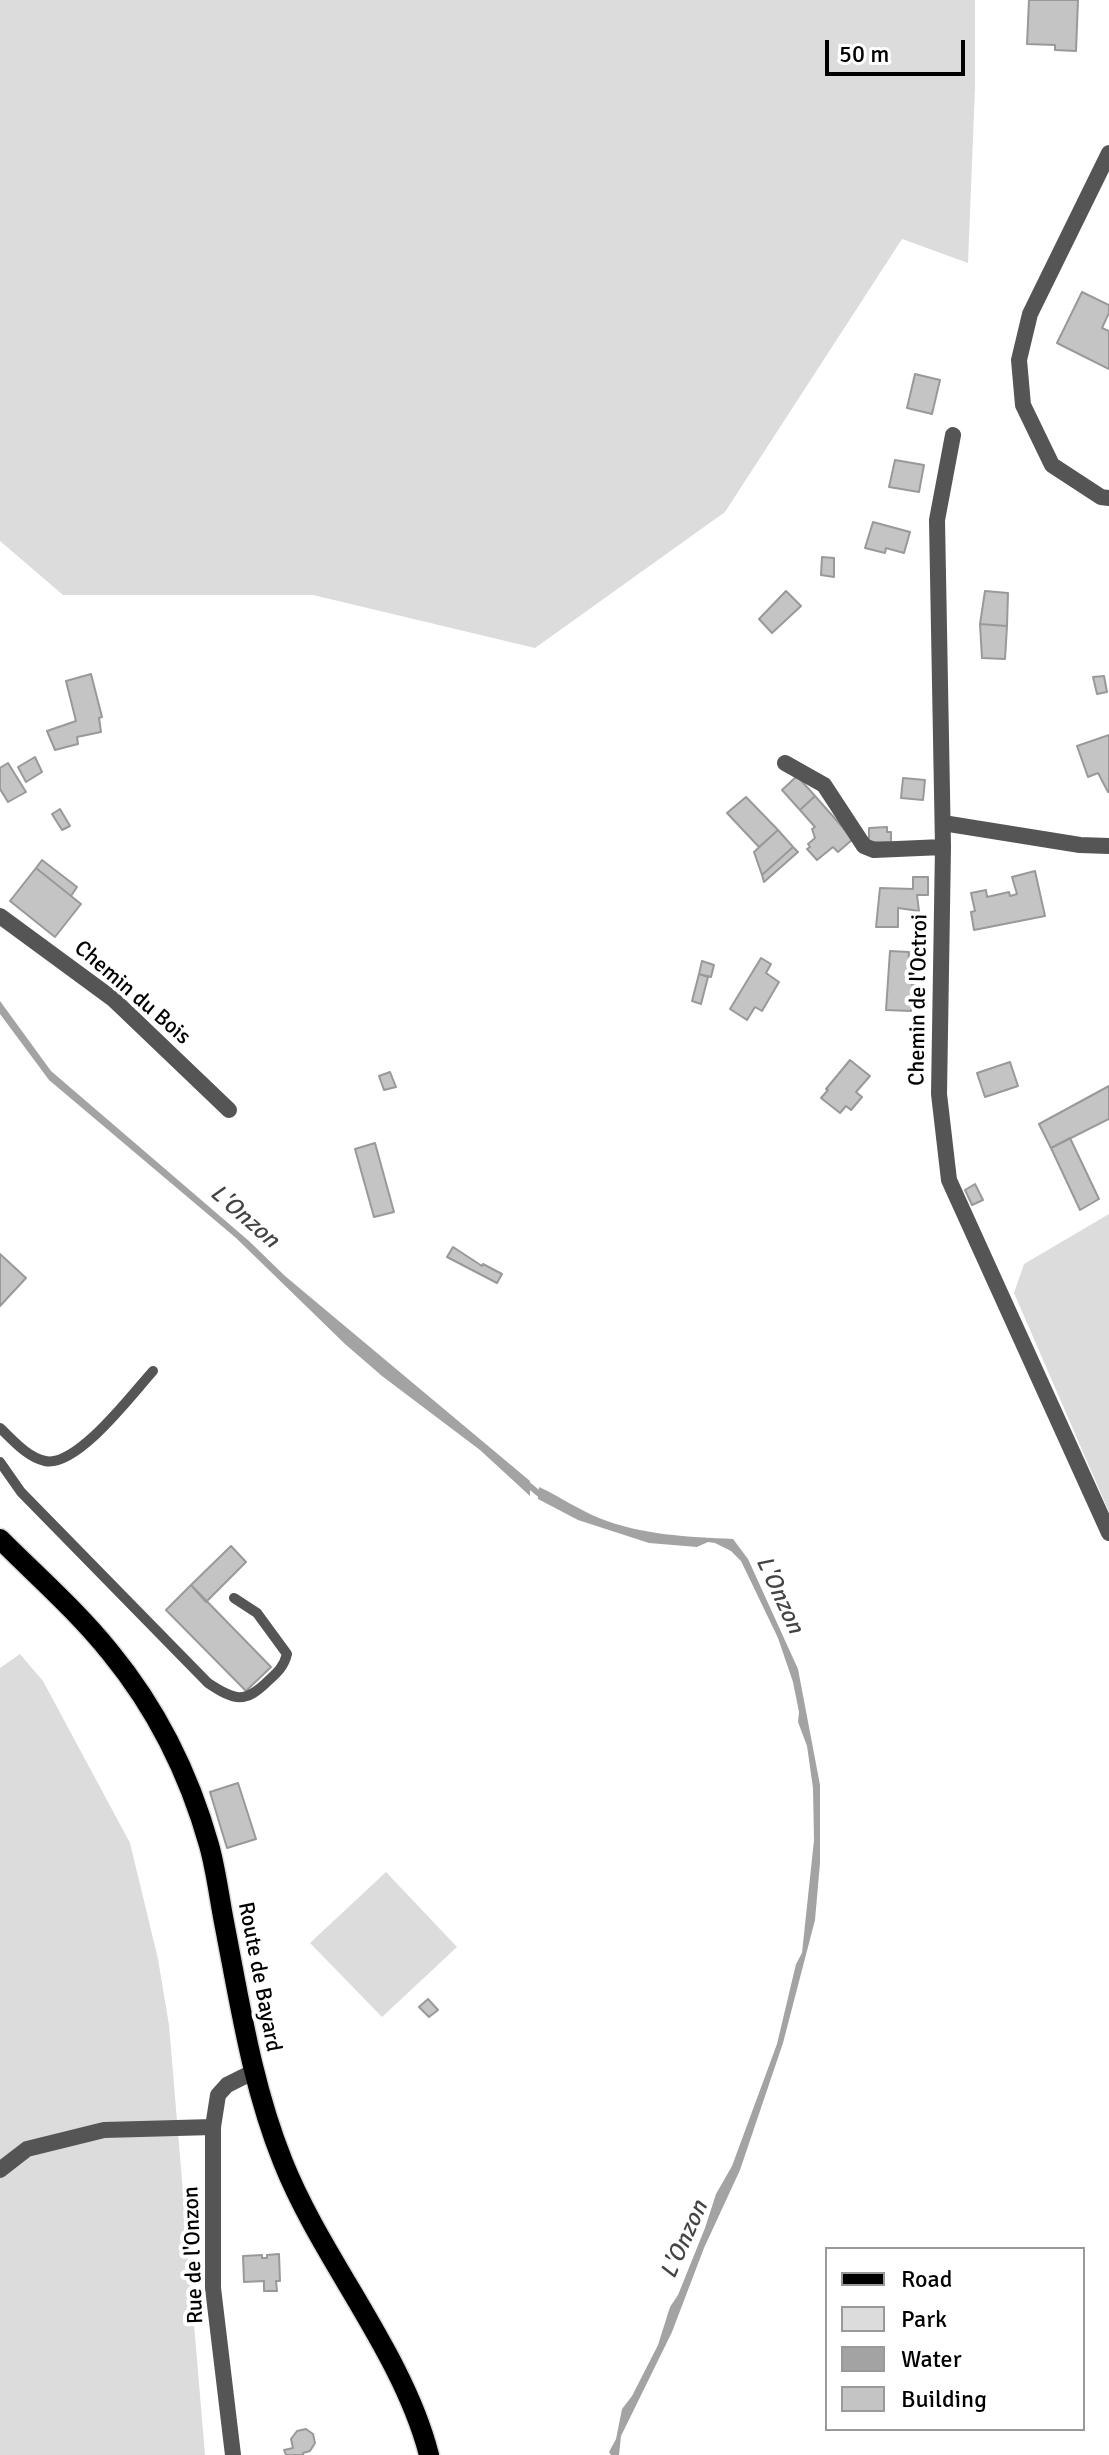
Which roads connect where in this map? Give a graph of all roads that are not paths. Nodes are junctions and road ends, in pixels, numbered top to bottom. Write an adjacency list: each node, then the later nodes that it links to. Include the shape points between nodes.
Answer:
1 (1109, 153): 3 (street, via 1030,314 1019,360 1023,405 1052,465)
2 (953, 435): 5 (street, Chemin de l'Octroi, via 937,520)
3 (1109, 498)
4 (785, 763): 7 (street, via 824,785 864,846)
5 (943, 823): 6 (street); 7 (street, Chemin de l'Octroi)
6 (1109, 846)
7 (943, 847): 13 (street, Chemin de l'Octroi, via 939,1094 949,1180)
8 (0, 916): 9 (street, Chemin du Bois, via 113,999)
9 (229, 1110)
10 (153, 1371): 11 (lane, via 69,1456 48,1462 30,1455)
11 (0, 1428)
12 (0, 1462): 15 (lane, via 21,1492 208,1683 239,1699 261,1688 285,1665 287,1654 257,1613)
13 (1109, 1533)
14 (0, 1539): 16 (main road, Route de Bayard, via 110,1652 179,1762 209,1846)
15 (234, 1598)
16 (253, 2072): 17 (street, Rue de l'Onzon, via 218,2095); 20 (main road, Route de Bayard, via 288,2174 396,2373)
17 (213, 2127): 18 (street, via 104,2130 27,2149); 19 (street, Rue de l'Onzon, via 213,2288)
18 (0, 2170)
19 (233, 2455)
20 (429, 2455)

